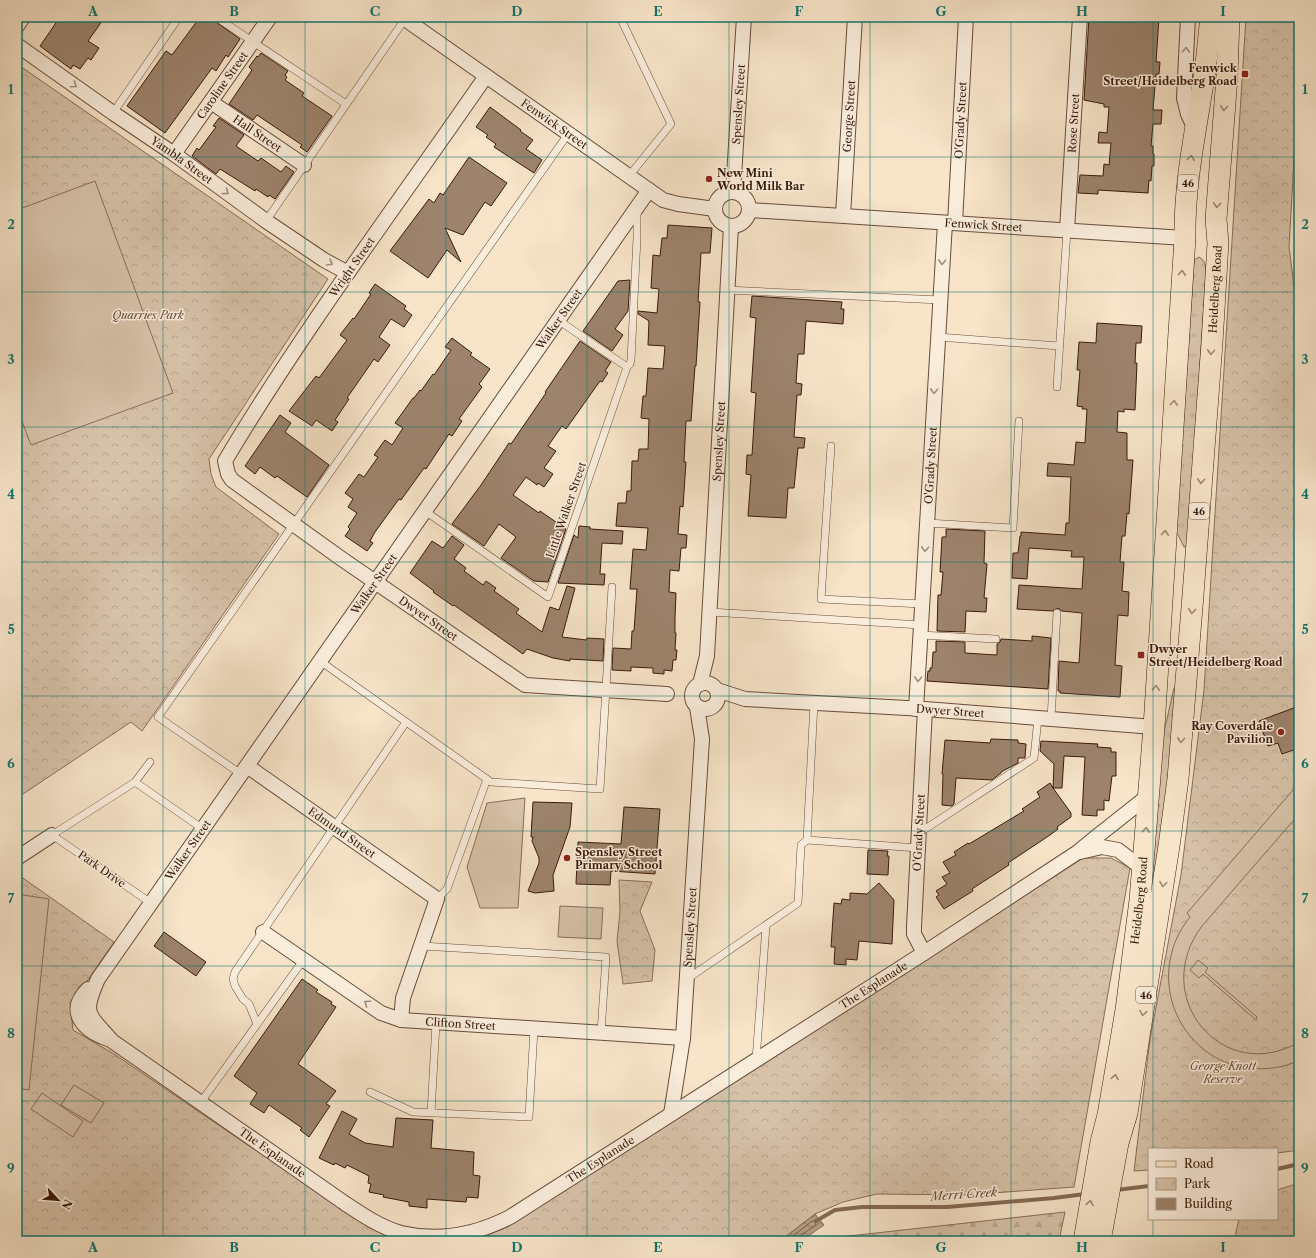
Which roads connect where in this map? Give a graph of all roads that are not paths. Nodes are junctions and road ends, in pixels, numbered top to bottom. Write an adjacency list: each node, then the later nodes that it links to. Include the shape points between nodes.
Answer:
1 (23, 17): 14 (street)
2 (179, 17): 20 (lane)
3 (216, 17): 15 (lane)
4 (270, 17): 15 (street, Caroline Street)
5 (620, 17): 25 (lane, via 671,124)
6 (744, 17): 27 (street, Spensley Street)
7 (855, 17): 31 (street, George Street)
8 (966, 17): 33 (street, O'Grady Street)
9 (1080, 17): 35 (street, Rose Street)
10 (1188, 17): 21 (street, one-way to 10, via 1184,98)
11 (1211, 17): 21 (main road, Heidelberg Road / 46)
12 (1229, 17): 37 (main road, Heidelberg Road / 46, one-way to 37, via 1216,219)
13 (405, 18): 17 (street, Fenwick Street); 19 (lane)
14 (17, 26)
15 (253, 42): 18 (street, Caroline Street); 19 (lane)
16 (17, 45): 20 (street, Yambla Street, one-way to 20)
17 (486, 76): 22 (street, Fenwick Street); 38 (street, Wright Street)
18 (212, 102): 23 (street, Caroline Street); 24 (street, Hall Street)
19 (346, 104): 24 (lane)
20 (113, 113): 23 (street, Yambla Street)
21 (1195, 129): 36 (main road, Heidelberg Road / 46, one-way to 21, via 1184,212)
22 (568, 134): 25 (street, Fenwick Street); 51 (lane)
23 (174, 154): 32 (street, Yambla Street, one-way to 32)
24 (304, 164): 32 (lane)
25 (629, 176): 26 (street, Fenwick Street)
26 (649, 190): 28 (street, Walker Street); 29 (street, Fenwick Street, via 670,203)
27 (733, 192): 29 (street, via 718,199); 30 (street, via 743,196)
28 (637, 206): 41 (street, Walker Street); 44 (lane, via 631,360)
29 (715, 209): 34 (street, via 718,219)
30 (749, 210): 31 (street, Fenwick Street); 34 (street, via 741,224)
31 (843, 215): 33 (street, Fenwick Street)
32 (266, 221): 38 (street, Yambla Street, one-way to 38)
33 (950, 223): 35 (street, Fenwick Street); 40 (street, O'Grady Street, one-way to 40)
34 (731, 226): 39 (street, Spensley Street)
35 (1067, 230): 36 (street, Fenwick Street); 43 (lane)
36 (1184, 238): 37 (main road, Fenwick Street); 52 (main road, Heidelberg Road / 46, one-way to 36)
37 (1218, 243): 53 (main road, Heidelberg Road / 46, one-way to 53)
38 (348, 273): 48 (street, Wright Street)
39 (727, 290): 40 (lane); 57 (street, Spensley Street)
40 (940, 300): 42 (street, O'Grady Street)
41 (558, 320): 44 (lane); 49 (street, Walker Street)
42 (938, 337): 43 (lane); 50 (street, O'Grady Street, one-way to 50)
43 (1059, 346): 45 (lane)
44 (627, 368): 49 (lane, Little Walker Street, via 548,597)
45 (1057, 387)
46 (1019, 421): 50 (lane, via 1013,528)
47 (831, 446): 56 (lane, via 821,599)
48 (225, 461): 51 (street, Dwyer Street, via 232,480)
49 (425, 511): 54 (street, Walker Street)
50 (927, 523): 56 (street, O'Grady Street, one-way to 56)
51 (294, 524): 54 (street, Dwyer Street); 73 (lane, via 158,717)
52 (1164, 557): 53 (main road); 71 (main road, Heidelberg Road / 46, one-way to 52)
53 (1196, 561): 106 (main road, Heidelberg Road / 46, one-way to 106, via 1170,838 1127,1113)
54 (376, 581): 61 (street, Walker Street); 63 (street, Dwyer Street, via 525,685)
55 (612, 587): 63 (lane)
56 (922, 604): 59 (street, O'Grady Street)
57 (710, 612): 59 (lane); 62 (street, Spensley Street, via 707,656)
58 (1057, 613): 69 (lane)
59 (920, 630): 60 (lane); 68 (street, O'Grady Street, one-way to 68)
60 (996, 639)
61 (320, 661): 70 (lane); 73 (street, Walker Street)
62 (710, 686): 65 (street, Dwyer Street); 67 (street, Spensley Street, via 719,699); 67 (street, via 696,687 692,695 692,700)
63 (605, 690): 64 (street, Dwyer Street); 74 (lane, via 600,789 491,782)
64 (667, 694)
65 (745, 699): 66 (street, Dwyer Street); 67 (street, Dwyer Street)
66 (814, 703): 68 (street, Dwyer Street); 81 (lane)
67 (708, 707): 93 (street, Spensley Street, via 702,739)
68 (921, 709): 69 (street, Dwyer Street); 79 (street, O'Grady Street)
69 (1044, 719): 71 (street, Dwyer Street); 79 (lane, via 1034,758)
70 (406, 722): 74 (lane); 77 (lane)
71 (1154, 727): 76 (main road, Heidelberg Road / 46)
72 (150, 762): 75 (lane)
73 (244, 770): 77 (street, Edmund Street); 78 (street, Walker Street)
74 (487, 779): 86 (lane, via 447,889)
75 (134, 782): 78 (lane); 80 (lane)
76 (1148, 796): 83 (street, The Esplanade); 85 (main road, Heidelberg Road / 46, one-way to 76)
77 (334, 826): 86 (street, Edmund Street); 89 (lane)
78 (203, 829): 87 (street, Walker Street)
79 (919, 833): 82 (street, O'Grady Street)
80 (52, 835): 84 (street); 87 (lane, Park Drive)
81 (807, 840): 82 (lane); 88 (lane, via 801,845 798,903)
82 (918, 848): 91 (street, O'Grady Street, via 914,934)
83 (1078, 852): 85 (street, The Esplanade, via 1102,847 1118,850); 91 (street, The Esplanade)
84 (17, 858)
85 (1143, 869): 106 (main road, Heidelberg Road / 46, one-way to 85, via 1108,1116 1126,1010)
86 (437, 899): 90 (street)
87 (151, 903): 94 (street, Walker Street, via 98,979 82,997 78,1006)
88 (766, 926): 93 (lane); 101 (lane)
89 (263, 932): 92 (street, Clifton Street); 97 (lane, via 235,972 233,980 238,992 249,1004)
90 (422, 946): 95 (street, via 403,998); 99 (lane, via 606,957)
91 (924, 953): 101 (street, The Esplanade)
92 (304, 959): 95 (street, Clifton Street, one-way to 92, via 381,1013); 97 (lane)
93 (687, 979): 100 (street, Spensley Street)
94 (83, 1013): 103 (street, The Esplanade, via 81,1022 86,1028 112,1041)
95 (401, 1020): 96 (street, Clifton Street)
96 (436, 1023): 98 (street, Clifton Street); 104 (lane)
97 (257, 1024): 103 (lane)
98 (534, 1029): 99 (street, Clifton Street); 104 (lane, via 529,1117)
99 (601, 1033): 100 (street, Clifton Street)
100 (683, 1038): 105 (street, Spensley Street)
101 (756, 1060): 105 (street, The Esplanade)
102 (370, 1092): 104 (lane, via 413,1112)
103 (201, 1102): 105 (street, The Esplanade, via 375,1222 402,1233 433,1236 465,1234 510,1217)
104 (431, 1113)
105 (671, 1114)
106 (1110, 1143): 107 (main road, Heidelberg Road / 46, one-way to 106); 108 (main road, Heidelberg Road / 46)
107 (1084, 1241)
108 (1100, 1241)

